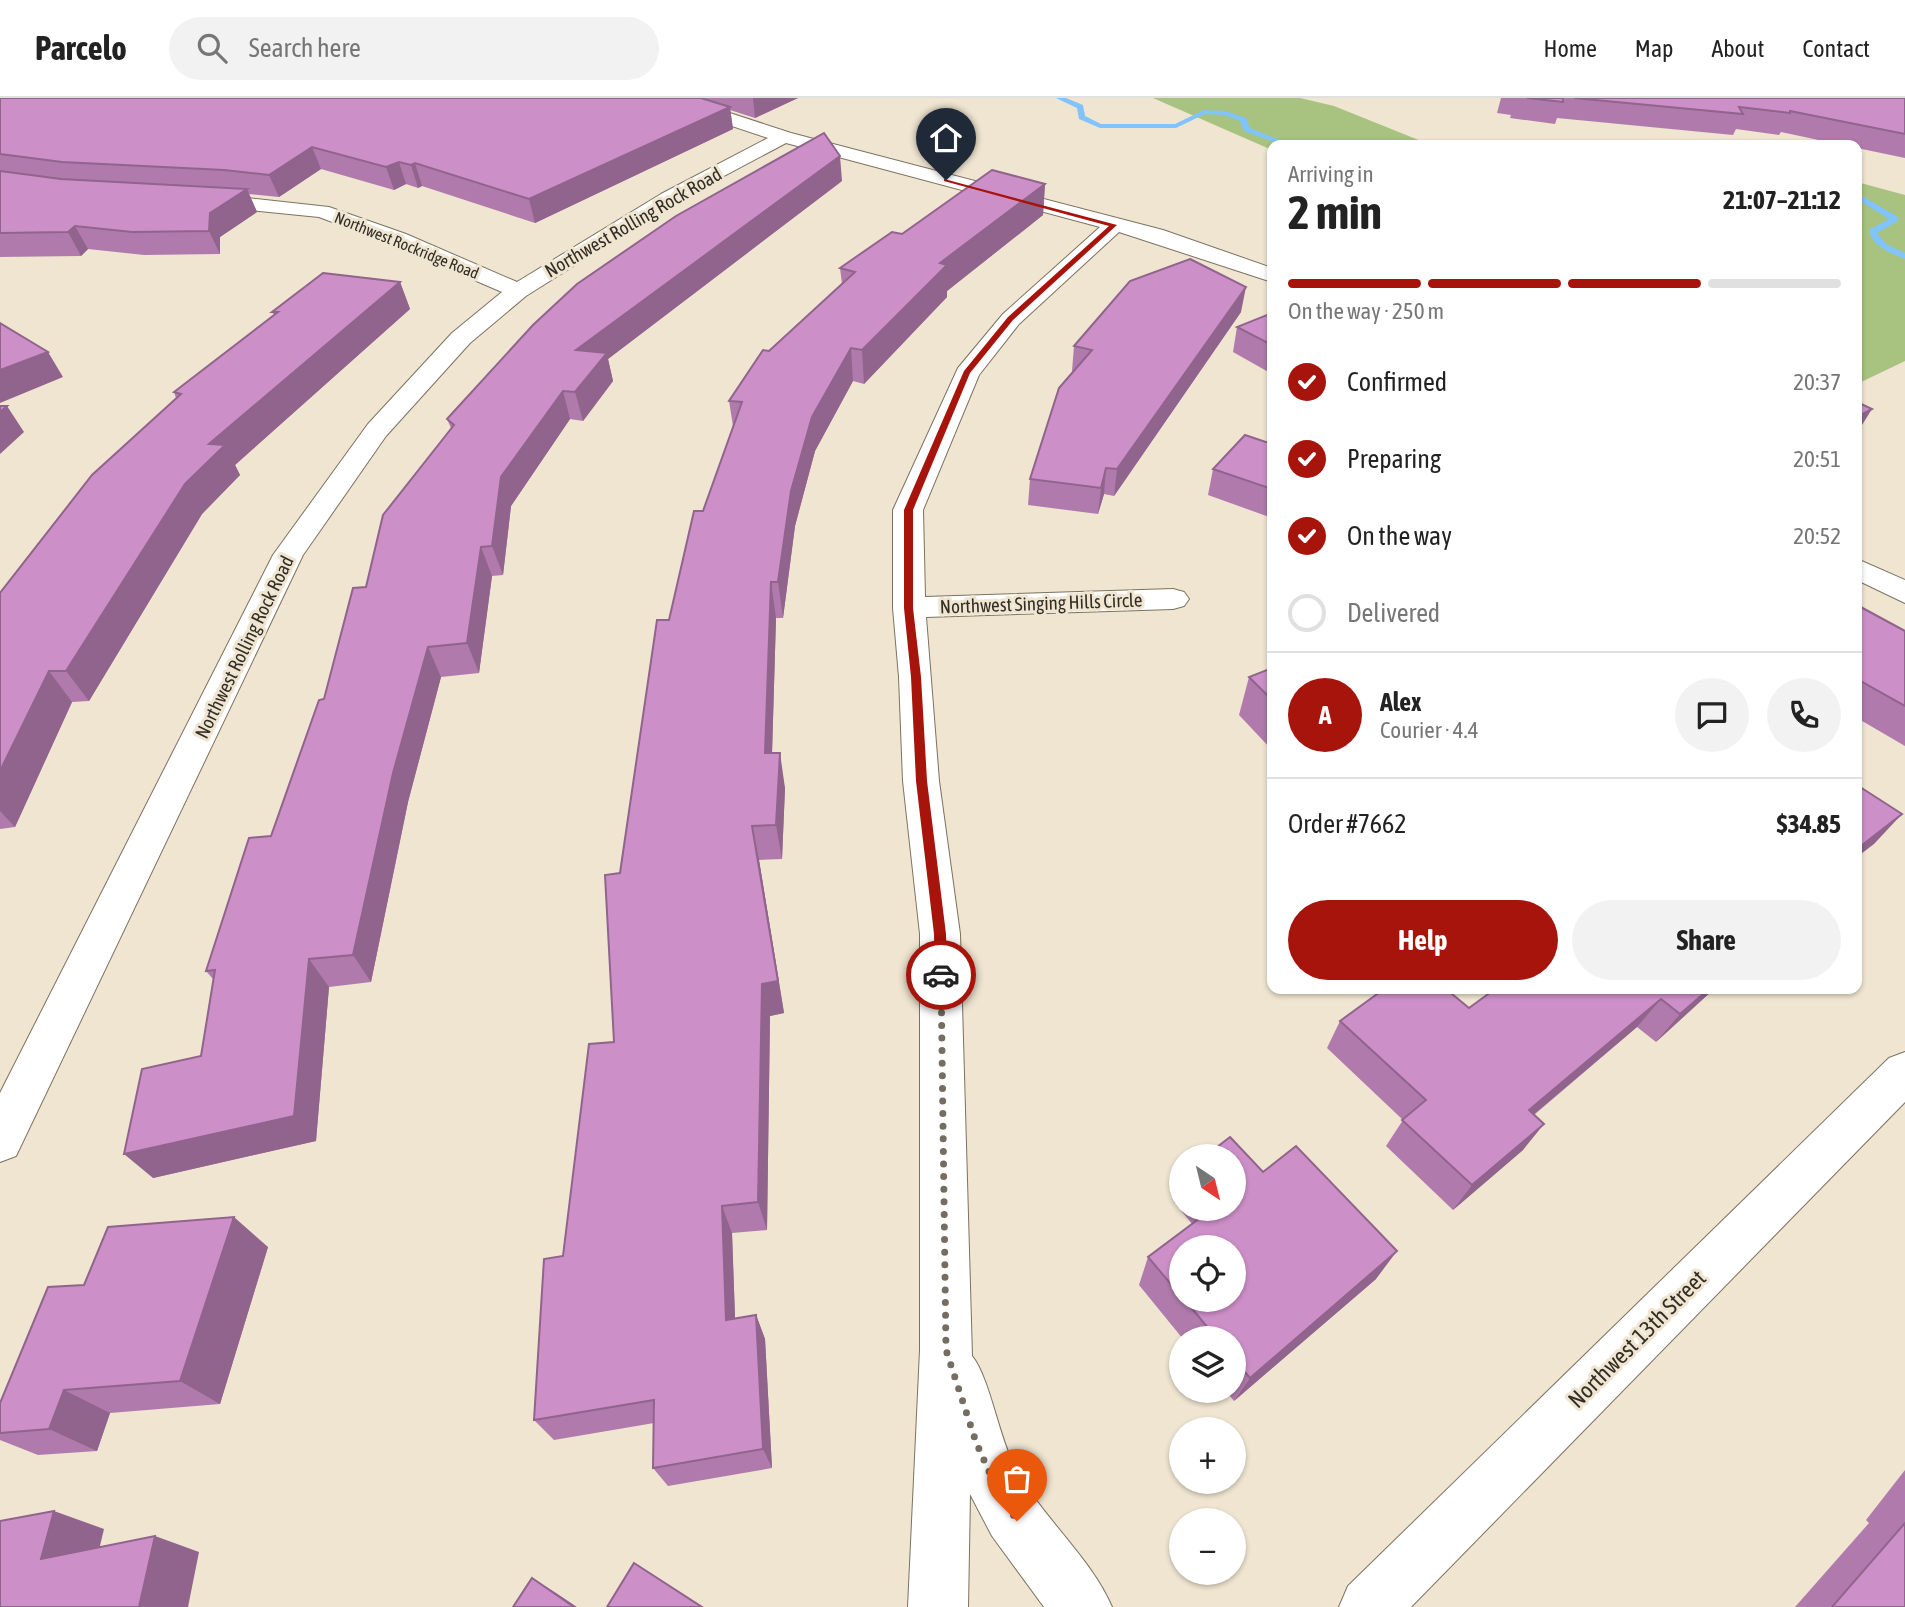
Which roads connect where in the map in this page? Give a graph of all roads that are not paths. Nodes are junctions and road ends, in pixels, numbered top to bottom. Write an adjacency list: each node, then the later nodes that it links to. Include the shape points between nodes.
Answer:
1 (666, 98): 2 (street)
2 (785, 136): 4 (street); 6 (street, Northwest Rolling Rock Road, via 668,198)
3 (180, 198): 6 (street, Northwest Rockridge Road, via 322,211)
4 (1114, 225): 5 (street); 10 (street, via 1011,318 967,373 908,510)
5 (1267, 273)
6 (518, 290): 12 (street, Northwest Rolling Rock Road, via 461,338 377,430 288,555)
7 (1862, 571): 8 (street)
8 (1905, 593)
9 (1173, 599): 10 (street, Northwest Singing Hills Circle)
10 (909, 608): 13 (street, via 921,781 940,934)
11 (1905, 1072): 16 (street, Northwest 13th Street)
12 (0, 1141)
13 (946, 1350): 14 (street); 15 (street, via 995,1485 1028,1538)
14 (938, 1607)
15 (1082, 1607)
16 (1369, 1607)

